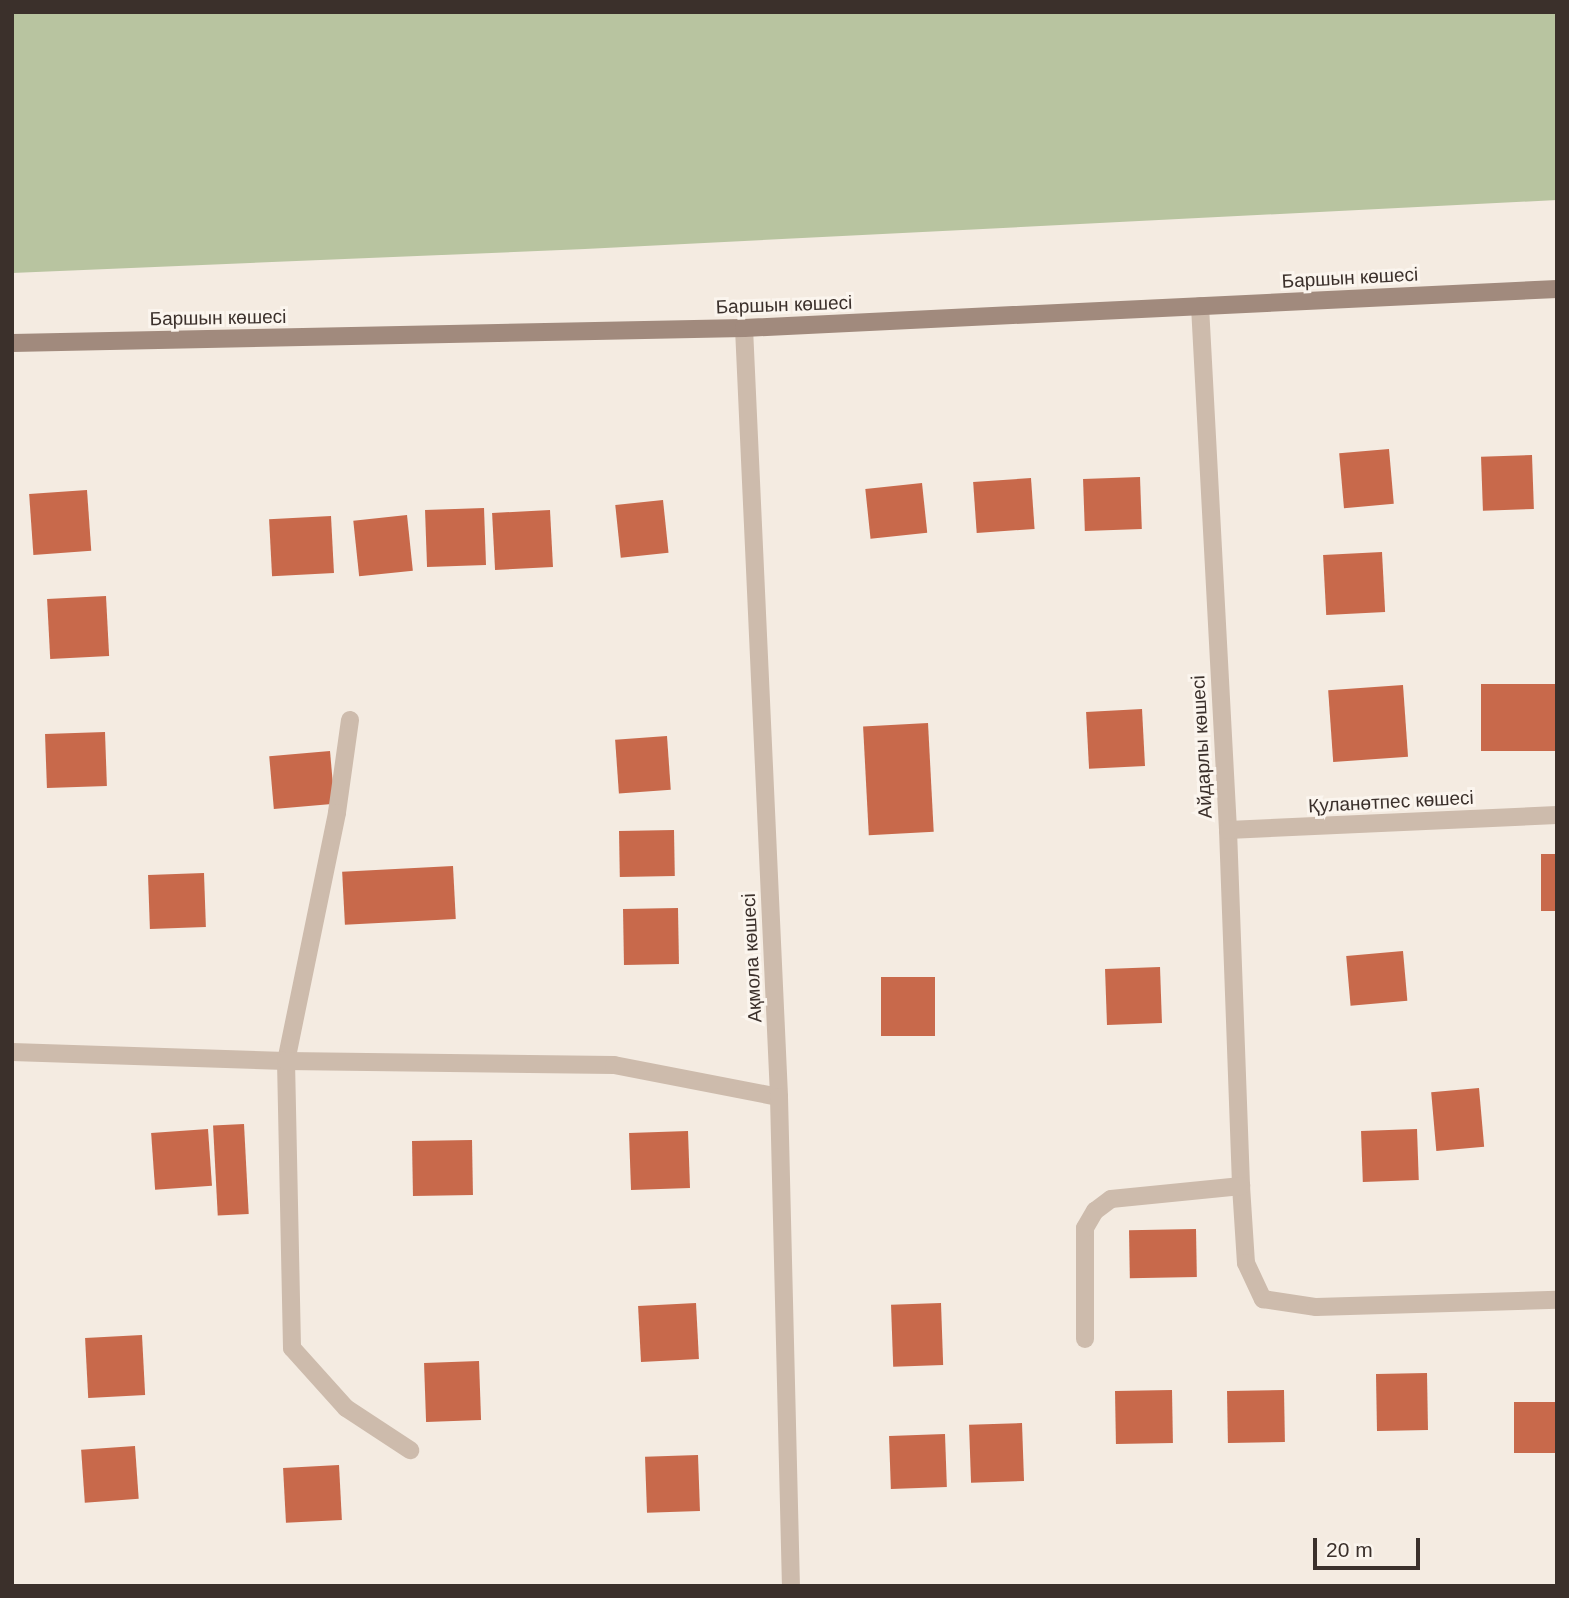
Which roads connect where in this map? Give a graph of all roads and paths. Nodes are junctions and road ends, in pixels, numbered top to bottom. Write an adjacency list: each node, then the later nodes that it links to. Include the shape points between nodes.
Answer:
1 (1557, 289): 2 (street, Баршын көшесі)
2 (1200, 306): 3 (street, Баршын көшесі); 7 (street, Айдарлы көшесі)
3 (744, 328): 4 (street, Баршын көшесі); 10 (street, Ақмола көшесі)
4 (12, 343)
5 (349, 720): 9 (street, via 337,813)
6 (1557, 815): 7 (street, Қуланөтпес көшесі)
7 (1228, 830): 11 (street, Айдарлы көшесі)
8 (12, 1052): 9 (street)
9 (286, 1061): 10 (street, via 614,1065); 14 (street, via 292,1348 346,1408)
10 (779, 1097): 15 (street, Ақмола көшесі)
11 (1241, 1186): 12 (street, Айдарлы көшесі, via 1247,1263 1263,1299 1315,1307); 13 (street, via 1111,1199 1095,1211 1085,1228)
12 (1557, 1300)
13 (1085, 1339)
14 (410, 1450)
15 (790, 1586)

